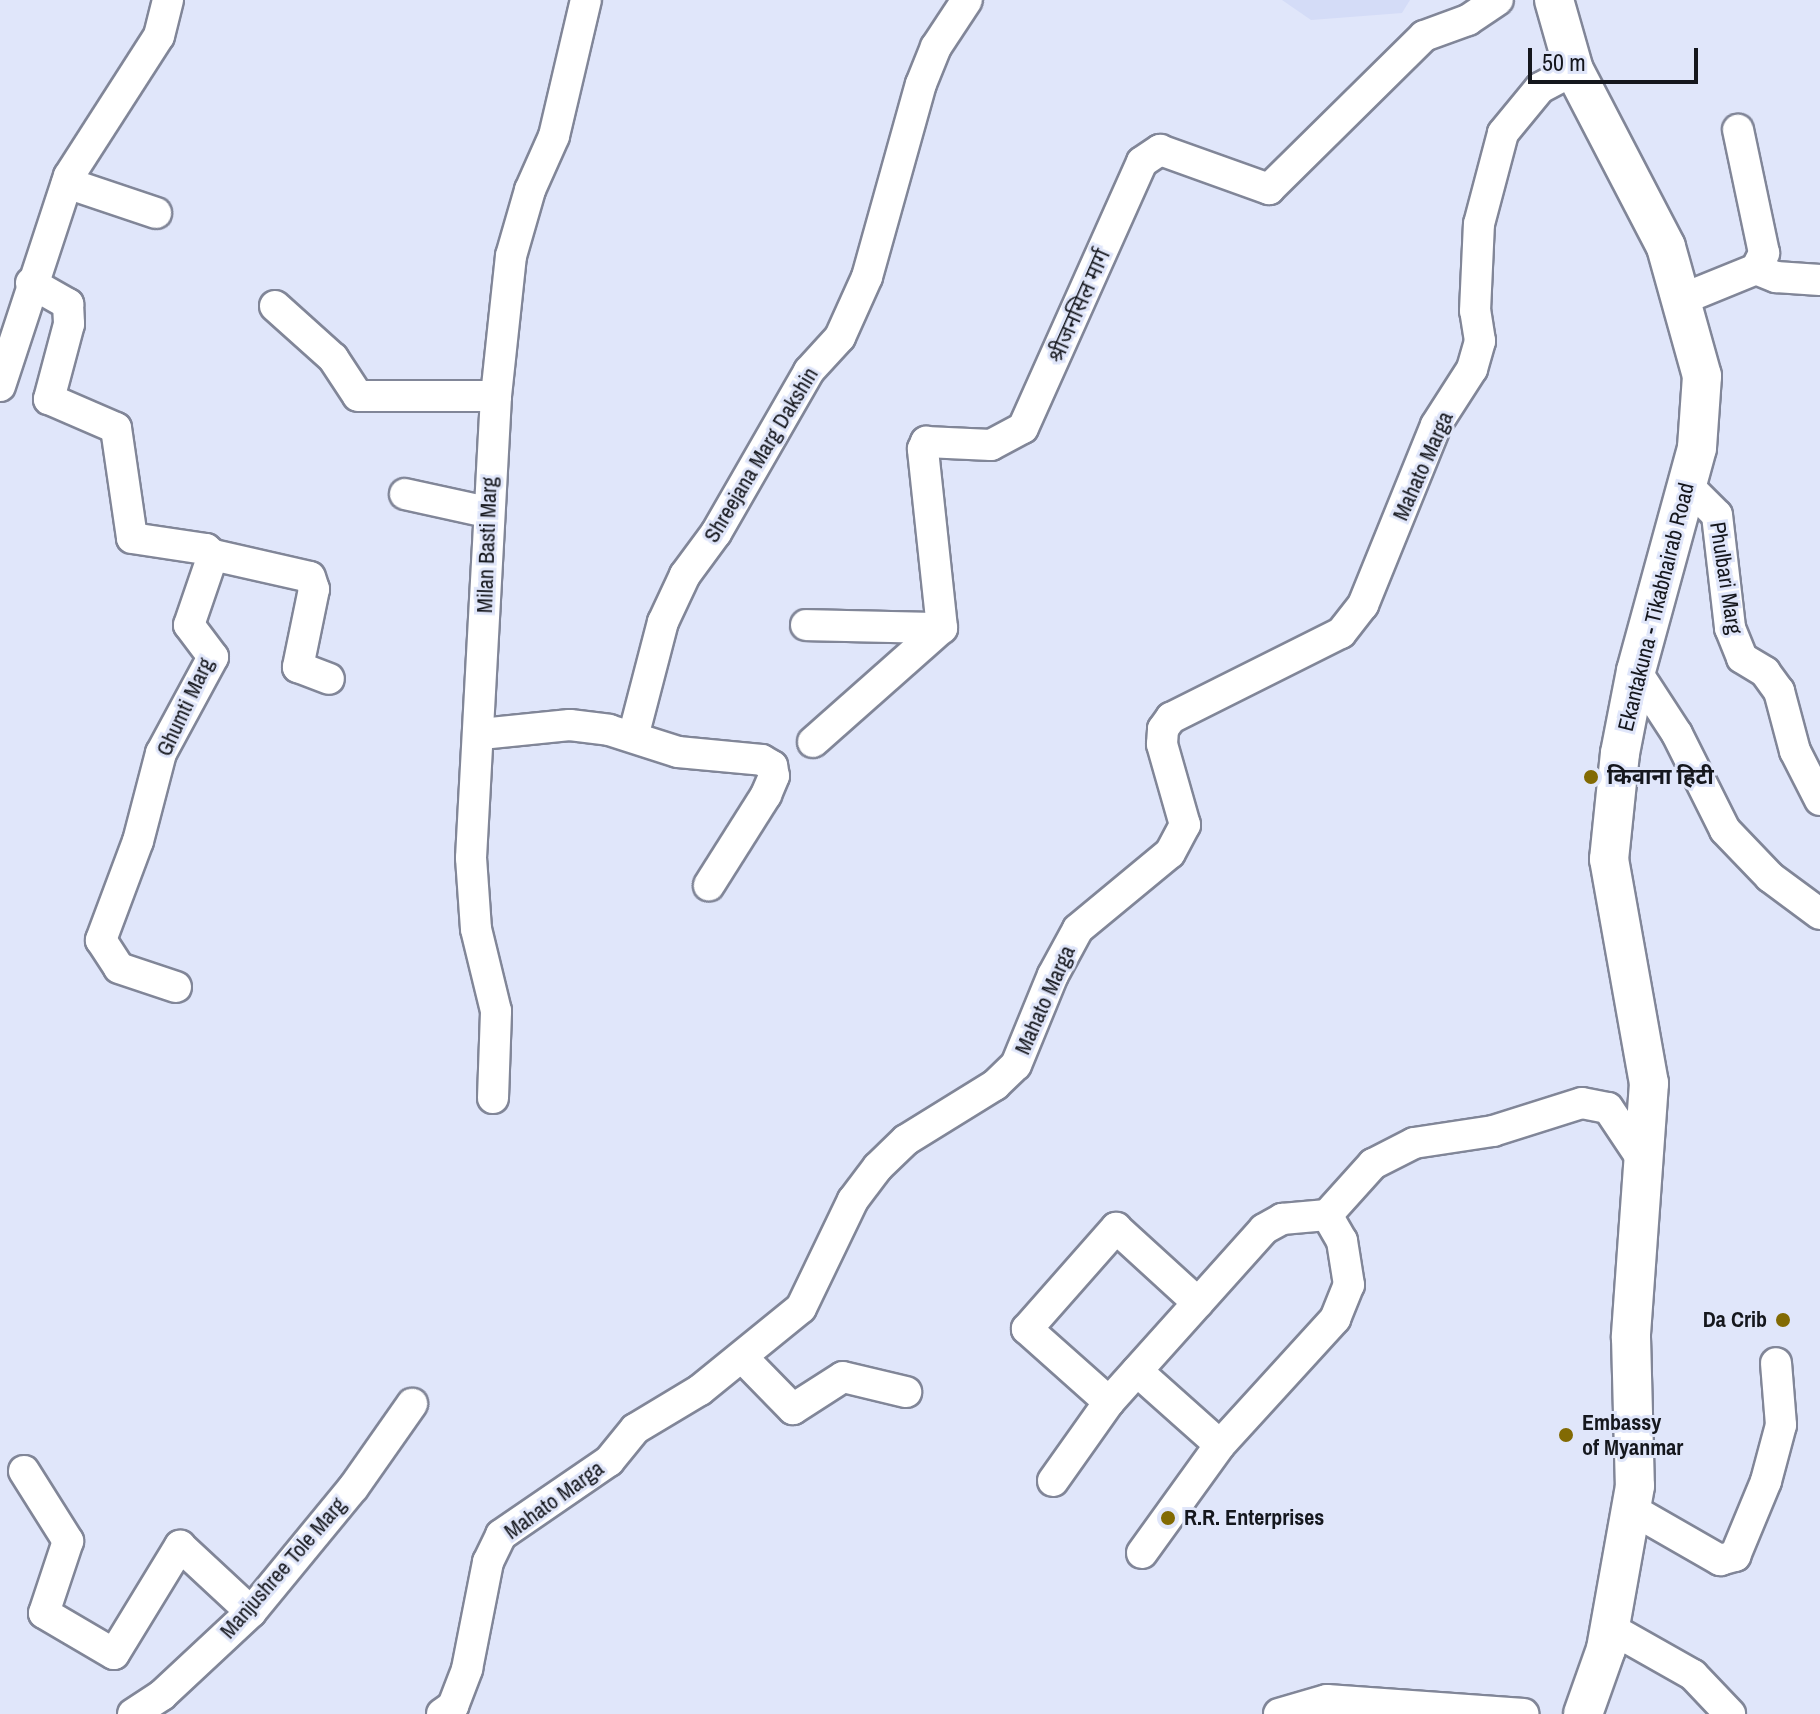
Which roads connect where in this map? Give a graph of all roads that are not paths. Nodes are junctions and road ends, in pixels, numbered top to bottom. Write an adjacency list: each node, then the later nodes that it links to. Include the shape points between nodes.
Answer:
1 (168, 0): 8 (street, via 159,36 116,96)
2 (586, 0): 16 (street, Milan Basti Marg, via 554,136 530,190 511,256)
3 (967, 0): 26 (street, Shreejana Marg Dakshin, via 936,47 921,84 893,196 840,337 809,371 716,533 685,575 663,622)
4 (1498, 0): 22 (street, श्रीजनसिल मार्ग, via 1468,20 1424,36 1269,189 1160,150 1142,162 1023,428 991,445 926,442)
5 (1554, 0): 6 (main road, Ekantakuna - Tikabhairab Road)
6 (1574, 70): 13 (main road, Ekantakuna - Tikabhairab Road, via 1666,247); 36 (street, Mahato Marga, via 1540,88 1503,133 1479,224 1475,311 1480,341 1472,369 1436,425 1363,605 1341,633 1171,718 1162,744 1185,825 1170,853 1078,929 1016,1065 995,1085 906,1140 878,1167 853,1200 801,1308)
7 (1738, 130): 10 (street, via 1764,253)
8 (67, 183): 9 (street); 12 (street)
9 (156, 213)
10 (1756, 269): 11 (street, via 1776,277); 13 (street)
11 (1820, 280)
12 (31, 283): 15 (street); 20 (street, via 68,304 69,324 49,399 116,428 132,538 206,549)
13 (1680, 300): 17 (main road, Ekantakuna - Tikabhairab Road, via 1702,376 1697,448)
14 (275, 306): 16 (street, via 333,358 358,396)
15 (0, 386)
16 (496, 396): 19 (street, Milan Basti Marg)
17 (1687, 485): 23 (main road, Ekantakuna - Tikabhairab Road); 28 (street, Phulbari Marg, via 1717,515 1730,628 1742,658 1765,672 1779,691 1795,751)
18 (405, 494): 19 (street)
19 (487, 512): 25 (street, Milan Basti Marg)
20 (213, 555): 24 (street, via 310,577 314,589 298,667); 31 (street, Ghumti Marg, via 189,625 213,657 161,753 138,841 101,940 119,968)
21 (806, 625): 22 (street)
22 (942, 628): 27 (street)
23 (1636, 671): 30 (street, via 1677,734 1725,830 1770,877); 33 (main road, Ekantakuna - Tikabhairab Road, via 1620,753 1609,859 1649,1083)
24 (329, 679)
25 (481, 734): 26 (street, via 570,725); 32 (street, Milan Basti Marg, via 471,858 476,929 496,1011)
26 (633, 737): 29 (street, via 678,752 762,760 772,766 766,795)
27 (813, 742)
28 (1820, 800)
29 (709, 885)
30 (1820, 914)
31 (176, 987)
32 (493, 1098)
33 (1642, 1159): 34 (street, via 1608,1108 1582,1103 1493,1131 1414,1143 1373,1164); 45 (main road, Ekantakuna - Tikabhairab Road, via 1631,1337)
34 (1327, 1215): 35 (street, via 1282,1219 1264,1229); 42 (street, via 1342,1241 1349,1285 1335,1319)
35 (1198, 1303): 38 (street); 40 (street, via 1116,1228 1027,1329)
36 (742, 1357): 39 (street, via 793,1409 843,1377); 50 (street, Mahato Marga, via 635,1429 609,1461 501,1535 488,1562 467,1669 453,1706)
37 (1776, 1363): 45 (street, via 1781,1425 1766,1481 1735,1556 1720,1560)
38 (1137, 1371): 40 (street); 42 (street)
39 (906, 1392)
40 (1109, 1402): 44 (street)
41 (412, 1404): 47 (street, Manjushree Tole Marg, via 353,1488)
42 (1220, 1445): 46 (street)
43 (24, 1471): 47 (street, via 68,1541 44,1613 114,1654 180,1546)
44 (1053, 1481)
45 (1631, 1509): 48 (main road, Ekantakuna - Tikabhairab Road)
46 (1142, 1553)
47 (251, 1612): 49 (street, Manjushree Tole Marg, via 162,1695)
48 (1610, 1628): 53 (main road, Ekantakuna - Tikabhairab Road); 54 (street, via 1693,1675)
49 (133, 1714)
50 (442, 1714)
51 (1279, 1714): 52 (street, via 1340,1700)
52 (1524, 1714)
53 (1583, 1714)
54 (1730, 1714)

